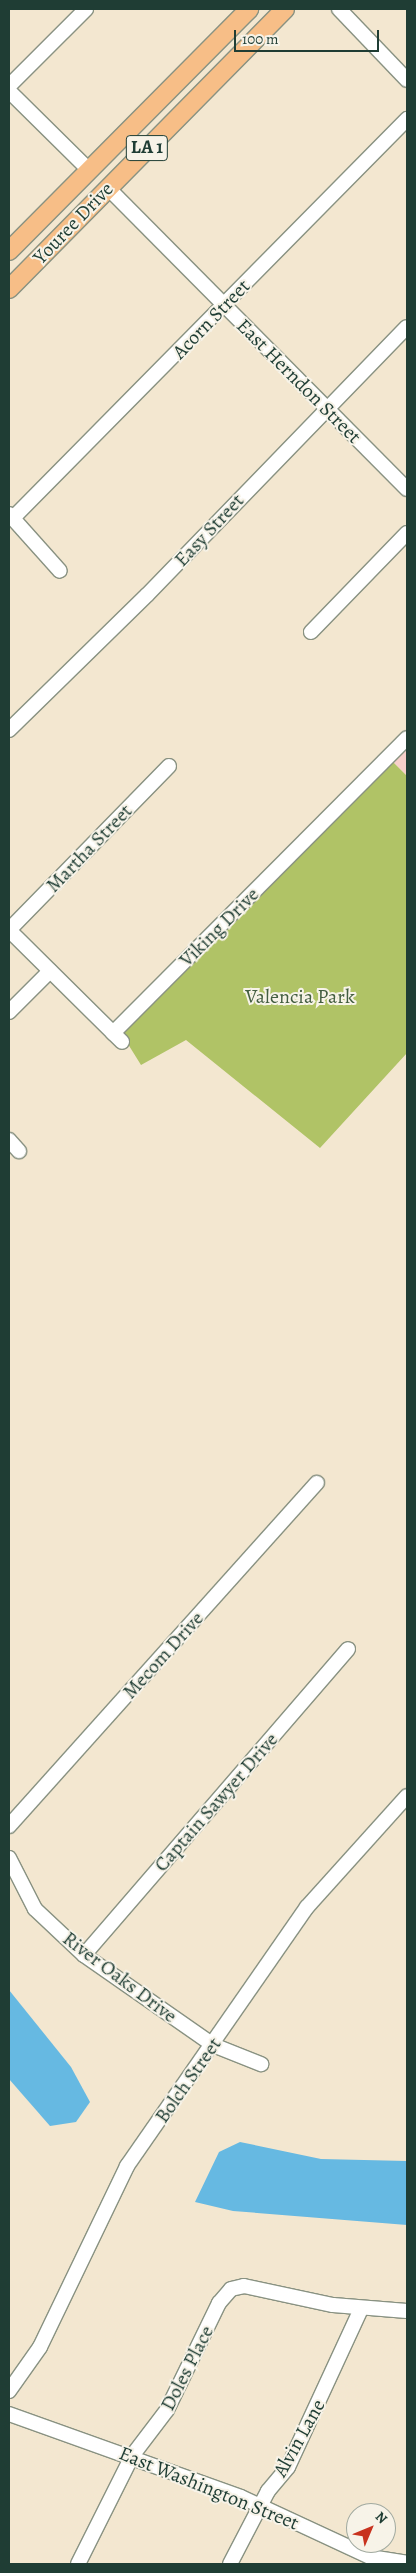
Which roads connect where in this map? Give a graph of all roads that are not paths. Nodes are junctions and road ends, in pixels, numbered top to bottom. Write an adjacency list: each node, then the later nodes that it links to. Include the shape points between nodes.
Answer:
1 (86, 9): 6 (street)
2 (249, 9): 9 (main road, Youree Drive / LA 1)
3 (285, 9): 10 (main road, Youree Drive / LA 1)
4 (339, 9): 5 (street)
5 (407, 80)
6 (9, 86)
7 (9, 90): 9 (street)
8 (407, 119): 13 (street, Acorn Street)
9 (89, 170): 10 (main road); 11 (main road, Youree Drive / LA 1)
10 (108, 188): 12 (main road, Youree Drive / LA 1); 13 (street, East Herndon Street)
11 (9, 251)
12 (9, 289)
13 (224, 306): 15 (street, East Herndon Street); 17 (street, Acorn Street)
14 (407, 327): 15 (street, Easy Street)
15 (326, 408): 16 (street, East Herndon Street); 21 (street, Easy Street, via 147,595)
16 (407, 489)
17 (11, 516): 19 (street)
18 (407, 533): 20 (street)
19 (60, 571)
20 (311, 632)
21 (12, 722)
22 (407, 738): 25 (street, Viking Drive, via 117,1038)
23 (169, 766): 24 (street, Martha Street)
24 (9, 930): 25 (street)
25 (50, 971): 26 (street)
26 (9, 1012)
27 (317, 1483): 30 (street, Mecom Drive)
28 (348, 1649): 32 (street, Captain Sawyer Drive)
29 (407, 1796): 33 (street, Bolch Street, via 308,1907)
30 (9, 1826)
31 (9, 1858): 32 (street, River Oaks Drive, via 35,1909)
32 (84, 1955): 33 (street, River Oaks Drive)
33 (213, 2045): 34 (street, River Oaks Drive); 37 (street, Bolch Street, via 127,2166 40,2347)
34 (261, 2064)
35 (361, 2309): 36 (street); 39 (street, Doles Place, via 244,2286 230,2289 223,2295 167,2410); 40 (street, Alvin Lane, via 288,2467)
36 (407, 2312)
37 (9, 2392)
38 (9, 2414): 39 (street, East Washington Street)
39 (132, 2456): 40 (street, East Washington Street); 43 (street, Doles Place)
40 (260, 2505): 41 (street, East Washington Street); 44 (street, Alvin Lane)
41 (381, 2562): 42 (street, East Washington Street)
42 (407, 2563)
43 (78, 2564)
44 (230, 2564)

